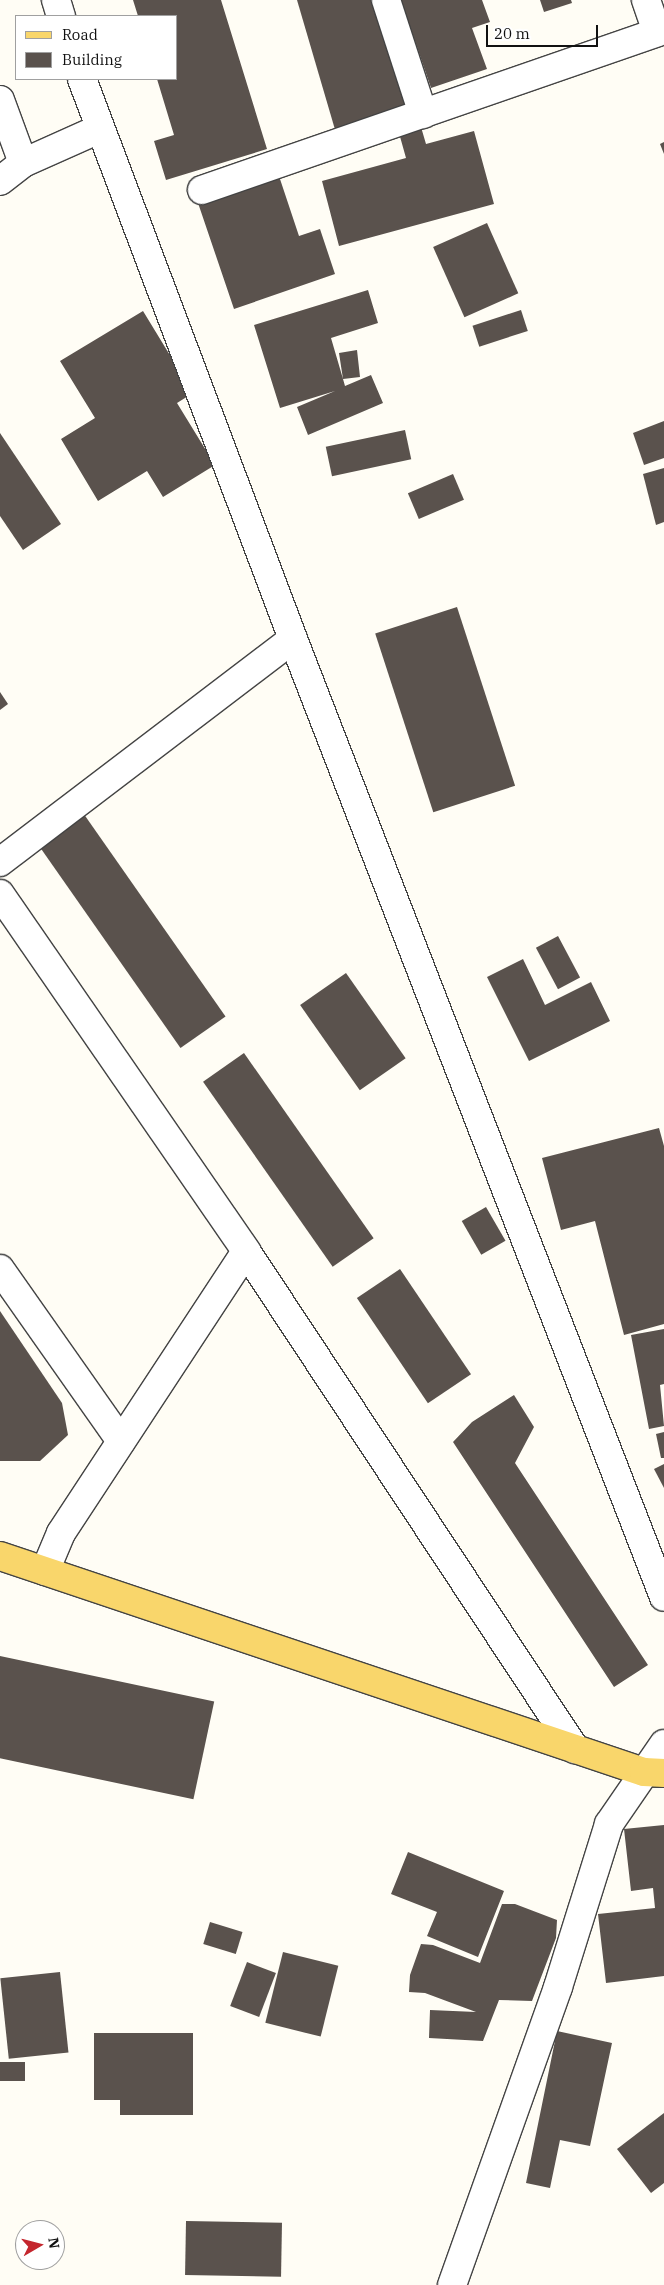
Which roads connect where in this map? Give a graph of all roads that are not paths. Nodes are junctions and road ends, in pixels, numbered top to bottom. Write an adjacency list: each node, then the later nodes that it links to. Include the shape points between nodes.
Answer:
1 (56, 0): 4 (street)
2 (386, 0): 8 (street)
3 (646, 0): 5 (street)
4 (61, 15)
5 (660, 30): 8 (street)
6 (82, 80): 9 (street)
7 (0, 100): 10 (street)
8 (423, 114): 12 (street)
9 (99, 129): 10 (street); 13 (street)
10 (23, 163): 11 (street)
11 (0, 181)
12 (202, 190)
13 (293, 639): 14 (street); 21 (street)
14 (0, 862)
15 (0, 894): 16 (street)
16 (246, 1251): 18 (street); 23 (street)
17 (0, 1269): 18 (street)
18 (121, 1441): 20 (street, via 61,1533)
19 (0, 1556): 20 (main road)
20 (45, 1571): 23 (main road)
21 (664, 1597)
22 (664, 1744): 24 (street)
23 (574, 1749): 24 (main road)
24 (654, 1772): 25 (street, via 609,1824 558,1987)
25 (452, 2285)

